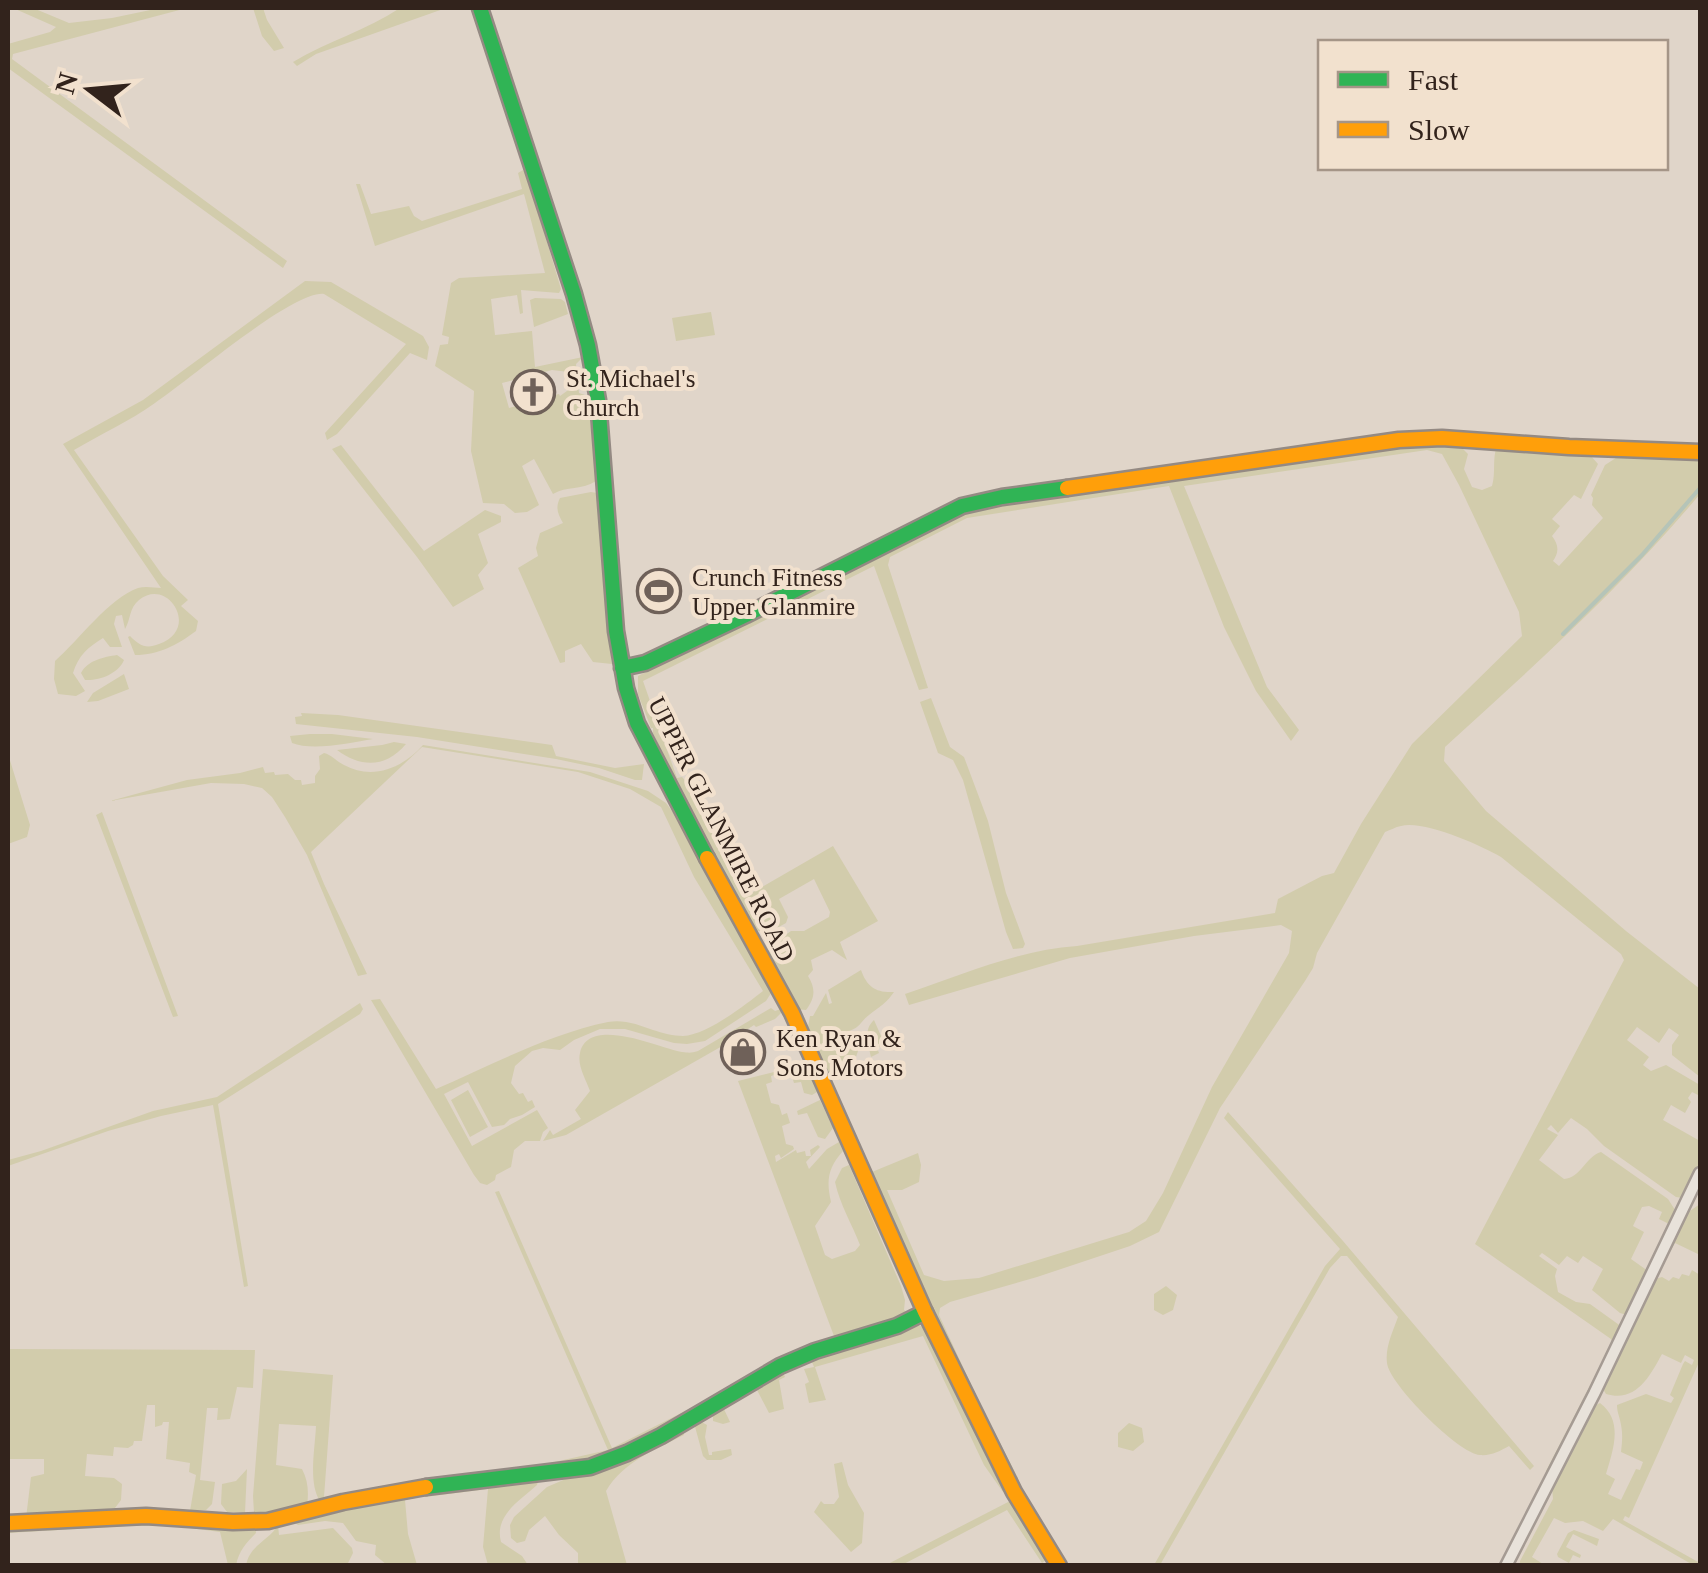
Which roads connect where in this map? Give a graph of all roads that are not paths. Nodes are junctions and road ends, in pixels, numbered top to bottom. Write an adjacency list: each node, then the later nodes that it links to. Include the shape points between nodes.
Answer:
1 (480, 8): 3 (street, UPPER GLANMIRE ROAD, via 574,291 596,378)
2 (1700, 452): 3 (street, via 1430,438 1002,497 962,506 746,615)
3 (622, 668): 5 (street, UPPER GLANMIRE ROAD, via 644,739 792,1013)
4 (1700, 1173): 8 (street)
5 (925, 1312): 6 (street, via 780,1366 661,1436 590,1466 403,1490 268,1521 146,1516); 7 (street, UPPER GLANMIRE ROAD, via 1014,1492)
6 (8, 1524)
7 (1059, 1566)
8 (1506, 1566)

